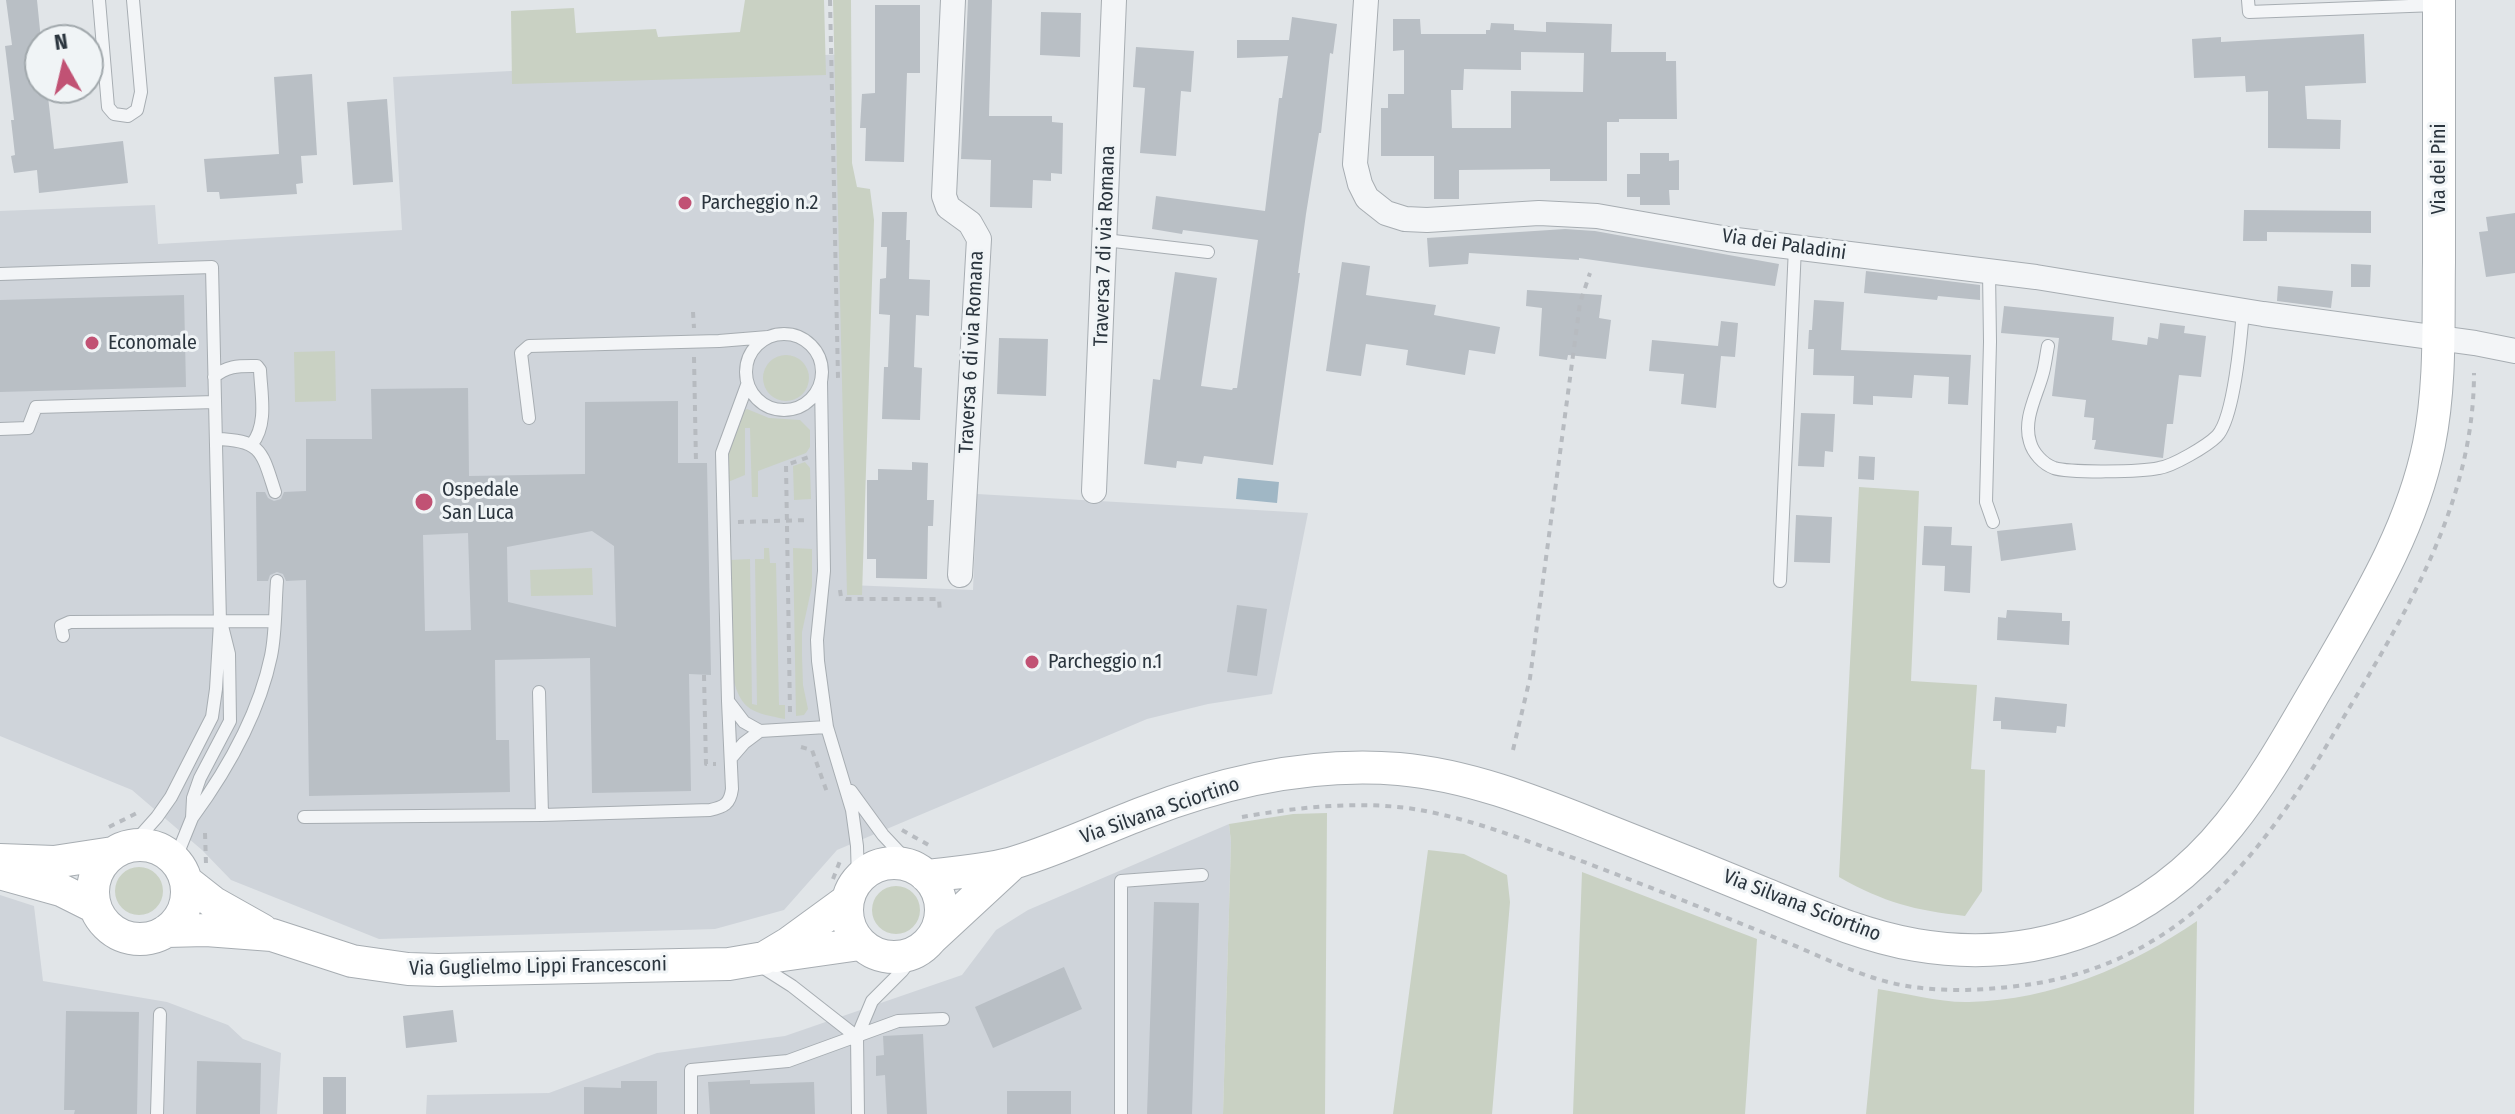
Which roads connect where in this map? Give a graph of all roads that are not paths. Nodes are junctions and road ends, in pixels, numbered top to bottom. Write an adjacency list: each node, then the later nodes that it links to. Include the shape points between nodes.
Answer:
1 (99, 0): 2 (lane, via 108,107 128,116 137,110 141,92)
2 (133, 0)
3 (953, 0): 33 (street, Traversa 6 di via Romana, via 944,196 979,239)
4 (1114, 0): 8 (street, Traversa 7 di via Romana)
5 (1366, 0): 9 (street, Via dei Paladini, via 1355,164 1367,198 1386,213 1416,220 1569,214)
6 (2248, 0): 7 (lane, via 2249,12)
7 (2439, 2): 15 (street, Via dei Pini)
8 (1105, 240): 10 (lane); 30 (street, Traversa 7 di via Romana)
9 (1795, 247): 11 (street, Via dei Paladini); 35 (lane)
10 (1208, 252)
11 (1989, 271): 13 (street, Via dei Paladini); 32 (lane, via 1986,502)
12 (0, 274): 20 (lane, via 212,267)
13 (2243, 310): 15 (street, Via dei Paladini); 17 (lane, via 2231,400 2220,434 2160,468 2053,468 2038,458 2029,441 2029,416)
14 (768, 337): 16 (lane); 19 (lane); 21 (lane, via 787,334 805,340 818,354)
15 (2438, 339): 18 (street); 50 (street, Via Silvana Sciortino, via 2429,444 2403,530 2367,602 2263,777 2204,854 2163,890 2071,936 1982,950 1890,940 1509,793 1405,770 1326,768 1244,781 1190,796)
16 (719, 341): 19 (lane); 25 (lane, via 529,346 521,353)
17 (2048, 346)
18 (2515, 351)
19 (748, 356): 22 (lane)
20 (214, 377): 23 (lane); 29 (lane, via 223,368 260,370 262,422)
21 (821, 382): 24 (lane); 27 (lane)
22 (747, 385): 24 (lane, via 766,406 784,410); 40 (lane, via 722,453)
23 (215, 402): 26 (lane, via 36,407 28,428); 28 (lane)
24 (803, 405): 27 (lane)
25 (529, 418)
26 (0, 429)
27 (821, 432): 41 (lane, via 824,571 817,640)
28 (216, 439): 29 (lane); 37 (lane)
29 (252, 444): 31 (lane)
30 (1094, 491)
31 (275, 492)
32 (1993, 522)
33 (960, 575)
34 (277, 581): 36 (lane)
35 (1780, 581)
36 (274, 621): 37 (lane); 47 (lane, via 272,653 253,711)
37 (220, 623): 38 (lane, via 70,622 61,626); 47 (lane, via 229,654 230,721 200,778); 48 (lane, via 212,717 157,817)
38 (63, 636)
39 (539, 692): 45 (lane)
40 (728, 701): 42 (lane, via 744,722); 43 (lane)
41 (827, 727): 42 (lane); 44 (lane)
42 (760, 731): 43 (lane)
43 (731, 758): 45 (lane, via 730,799 724,807)
44 (844, 782): 51 (lane, via 863,810); 55 (lane, via 857,846)
45 (542, 815): 46 (lane)
46 (304, 817)
47 (192, 818): 52 (lane)
48 (116, 843): 49 (street, via 54,862); 52 (street, via 152,846); 56 (street, via 95,876)
49 (0, 860)
50 (1012, 864): 51 (street, Via Silvana Sciortino); 60 (street)
51 (927, 865): 55 (street, via 884,864); 60 (street, via 940,907 938,926)
52 (189, 870): 57 (street, via 183,911); 58 (street, via 214,903)
53 (0, 873): 56 (street, Via Guglielmo Lippi Francesconi, via 61,890)
54 (1202, 875): 68 (lane, via 1121,881)
55 (844, 889): 59 (street, via 847,918); 61 (street, via 789,943)
56 (95, 907): 57 (street, Via Guglielmo Lippi Francesconi, via 107,926 127,937 150,938)
57 (166, 931): 58 (street, Via Guglielmo Lippi Francesconi)
58 (272, 935): 61 (street, Via Guglielmo Lippi Francesconi, via 352,961 408,969)
59 (860, 944): 60 (street, via 888,956); 61 (street, Via Guglielmo Lippi Francesconi)
60 (924, 945): 64 (lane, via 872,1001)
61 (758, 960): 64 (lane)
62 (160, 1014): 65 (lane)
63 (943, 1019): 64 (lane, via 898,1021)
64 (857, 1037): 66 (lane, via 788,1061 691,1070); 67 (lane)
65 (157, 1114)
66 (691, 1114)
67 (858, 1114)
68 (1121, 1114)

